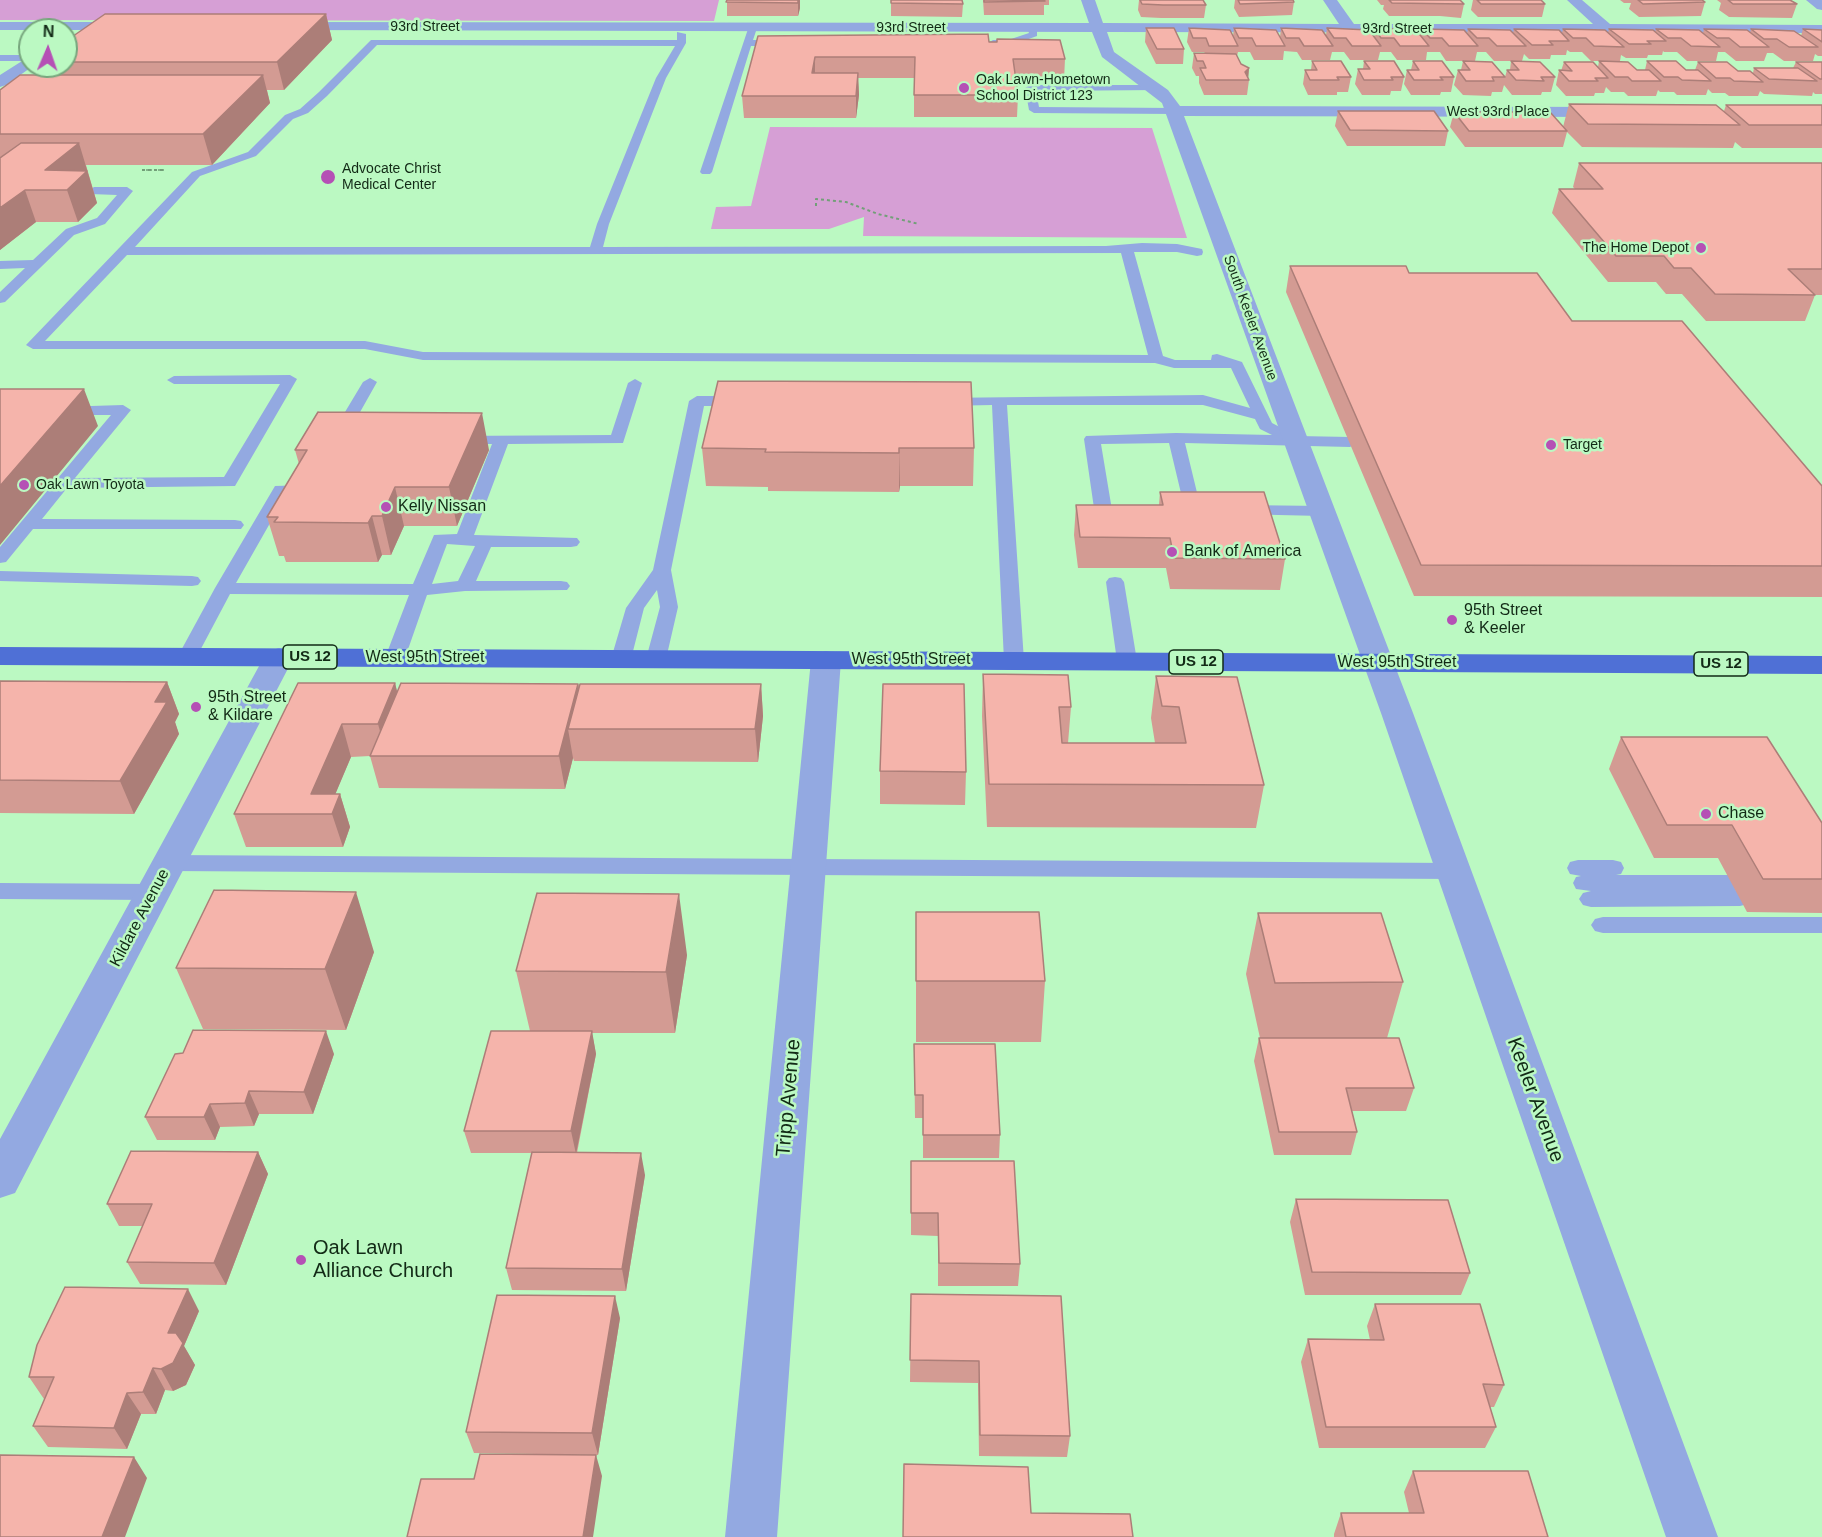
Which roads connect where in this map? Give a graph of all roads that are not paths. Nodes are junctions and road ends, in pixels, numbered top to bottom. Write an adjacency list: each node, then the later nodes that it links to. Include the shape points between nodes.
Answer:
1 (1088, 0): 15 (street, South Keeler Avenue)
2 (1330, 0): 16 (street)
3 (1574, 0): 17 (street)
4 (1813, 0): 5 (street)
5 (1822, 6)
6 (844, 11): 13 (street)
7 (0, 26): 8 (street)
8 (79, 26): 9 (street)
9 (144, 26)
10 (272, 26): 11 (street, 93rd Street)
11 (388, 27): 19 (street, 93rd Street); 20 (lane)
12 (752, 27): 13 (street, 93rd Street); 19 (street, 93rd Street); 23 (lane)
13 (842, 27): 14 (street, 93rd Street)
14 (1032, 28): 15 (street, 93rd Street); 25 (lane, via 1034,34 1009,43)
15 (1097, 28): 16 (street, 93rd Street); 30 (street, South Keeler Avenue, via 1103,49 1112,60)
16 (1350, 28): 17 (street, 93rd Street)
17 (1607, 29): 18 (street, 93rd Street)
18 (1822, 29)
19 (670, 30): 21 (lane); 22 (lane, via 683,36)
20 (374, 42): 21 (lane); 37 (lane, via 323,94 304,111 289,117 252,154 196,174)
21 (667, 43): 22 (lane)
22 (681, 43): 35 (lane, via 661,78)
23 (747, 43): 24 (lane); 33 (lane)
24 (795, 43)
25 (986, 43)
26 (0, 58): 27 (lane)
27 (18, 59)
28 (18, 69): 29 (street)
29 (0, 82)
30 (1156, 88): 31 (street, South Keeler Avenue, via 1170,100); 31 (lane, via 1030,88 1034,110)
31 (1174, 111): 32 (street, West 93rd Place); 38 (street, South Keeler Avenue)
32 (1634, 112)
33 (706, 171)
34 (93, 191): 39 (lane, via 127,191 100,221 70,232)
35 (595, 250): 36 (lane); 37 (lane)
36 (1127, 250): 38 (lane, via 1182,255); 42 (lane)
37 (123, 251): 42 (lane, via 33,345 365,345 423,356 522,358)
38 (1211, 252): 55 (street, South Keeler Avenue)
39 (36, 264): 40 (lane); 41 (lane)
40 (0, 265)
41 (0, 299)
42 (1156, 359): 50 (lane, via 1237,365)
43 (174, 380): 57 (lane, via 290,379 230,482)
44 (370, 382): 52 (lane, via 336,439)
45 (635, 383): 54 (lane, via 617,440)
46 (756, 401): 67 (lane, via 697,400)
47 (933, 401): 48 (lane)
48 (999, 401): 50 (lane, via 1203,400); 82 (lane)
49 (45, 410): 57 (lane, via 123,410)
50 (1262, 416): 55 (lane, via 1266,426)
51 (1176, 438): 55 (lane); 59 (lane, via 1193,510); 60 (lane, via 1092,440)
52 (359, 439)
53 (447, 439): 54 (lane)
54 (502, 439): 63 (lane)
55 (1296, 441): 56 (lane); 59 (street, South Keeler Avenue)
56 (1350, 442)
57 (62, 483): 61 (lane)
58 (309, 490): 73 (lane, via 280,490)
59 (1322, 511): 84 (street, South Keeler Avenue)
60 (1105, 522)
61 (28, 524): 62 (lane); 66 (lane)
62 (235, 525)
63 (464, 539): 64 (lane); 74 (lane, via 440,539)
64 (484, 542): 65 (lane); 72 (lane)
65 (572, 542)
66 (0, 558)
67 (662, 570): 79 (lane, via 635,609); 80 (lane, via 669,607)
68 (0, 576): 69 (lane)
69 (192, 580)
70 (1115, 582): 83 (lane)
71 (561, 585): 72 (lane)
72 (465, 586): 74 (lane)
73 (224, 588): 74 (lane); 76 (lane)
74 (420, 590): 78 (lane)
75 (0, 656): 76 (main road, West 95th Street / US 12)
76 (188, 657): 77 (main road, West 95th Street / US 12)
77 (279, 657): 78 (main road, West 95th Street / US 12); 88 (street, Kildare Avenue)
78 (395, 658): 79 (main road, West 95th Street / US 12)
79 (621, 659): 80 (main road, West 95th Street / US 12)
80 (656, 659): 81 (main road, West 95th Street / US 12)
81 (826, 660): 82 (main road, West 95th Street / US 12); 86 (street, Tripp Avenue)
82 (1014, 661): 83 (main road, West 95th Street / US 12)
83 (1127, 661): 84 (main road, West 95th Street / US 12)
84 (1378, 663): 85 (main road, West 95th Street / US 12); 87 (street, Keeler Avenue)
85 (1822, 665)
86 (809, 866): 87 (lane); 88 (lane); 94 (street, Tripp Avenue)
87 (1453, 871): 95 (street, Keeler Avenue)
88 (162, 877): 90 (lane); 93 (street, Kildare Avenue)
89 (1731, 883): 89 (lane, via 1584,883)
90 (0, 891)
91 (1603, 925): 92 (lane)
92 (1822, 925)
93 (0, 1180)
94 (751, 1537)
95 (1692, 1537)

